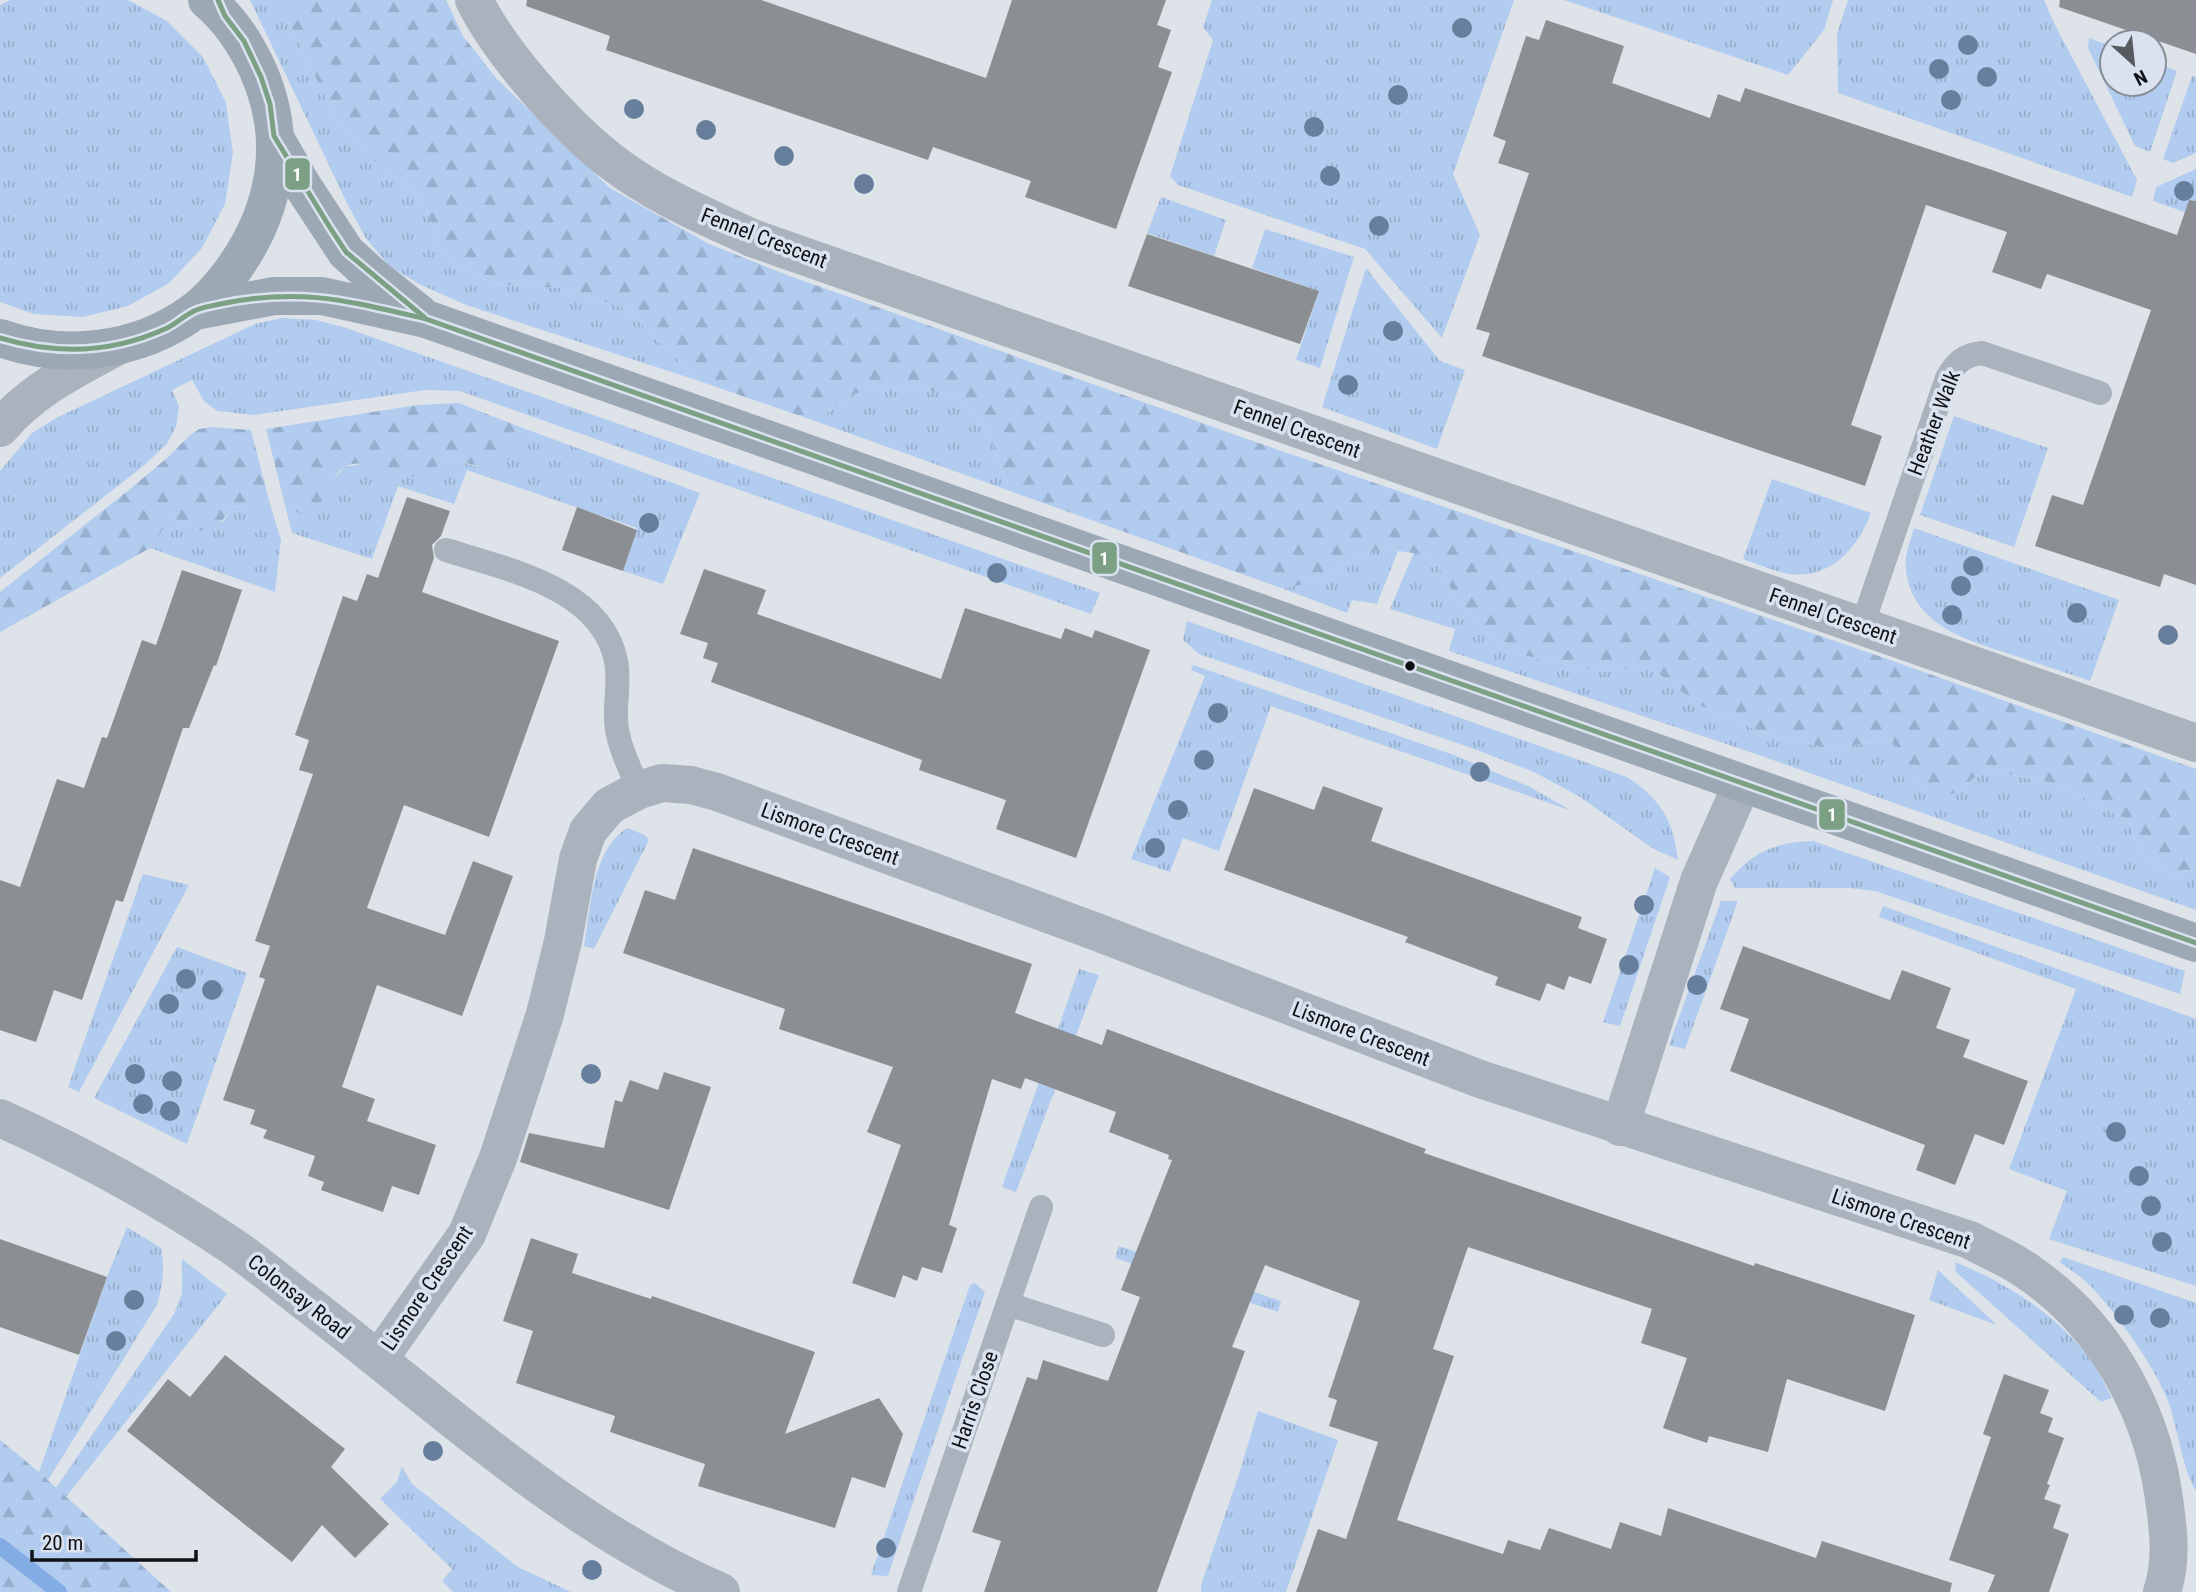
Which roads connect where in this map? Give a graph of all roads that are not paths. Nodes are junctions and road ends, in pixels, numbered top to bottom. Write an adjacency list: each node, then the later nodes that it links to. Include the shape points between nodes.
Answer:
1 (474, 0): 11 (street, Fennel Crescent, via 520,70 615,165 680,205 752,238)
2 (217, 5): 3 (street, via 244,41 261,77)
3 (274, 136): 4 (street, via 269,202 256,232 242,258); 5 (street, via 346,252)
4 (195, 311): 5 (street, via 274,296 322,296); 7 (street, via 169,327)
5 (426, 319): 13 (street)
6 (0, 338): 7 (street, via 54,351)
7 (120, 345): 9 (street, via 38,392)
8 (2100, 393): 11 (lane, Heather Walk, via 1982,353 1956,363)
9 (0, 428)
10 (446, 550): 14 (lane, via 536,578 592,614 607,634 617,662 616,721)
11 (1863, 626): 12 (street, Fennel Crescent)
12 (2196, 743)
13 (1742, 784): 15 (street); 17 (street, via 1699,881)
14 (639, 790): 17 (street, Lismore Crescent, via 662,783 717,792 1480,1079); 21 (street, Lismore Crescent, via 609,806 588,831 545,1014 498,1158 467,1234)
15 (2196, 943)
16 (0, 1118): 21 (street, Colonsay Road, via 62,1146 233,1246)
17 (1620, 1127): 22 (street, Lismore Crescent, via 1970,1240 2031,1273 2090,1330 2114,1360 2140,1406)
18 (1041, 1207): 19 (lane, Harris Close)
19 (1008, 1304): 20 (lane); 24 (lane, Harris Close)
20 (1103, 1335)
21 (379, 1359): 23 (street, Colonsay Road, via 550,1492)
22 (2183, 1550): 25 (street, Lismore Crescent)
23 (695, 1587)
24 (909, 1592)
25 (2162, 1592)

